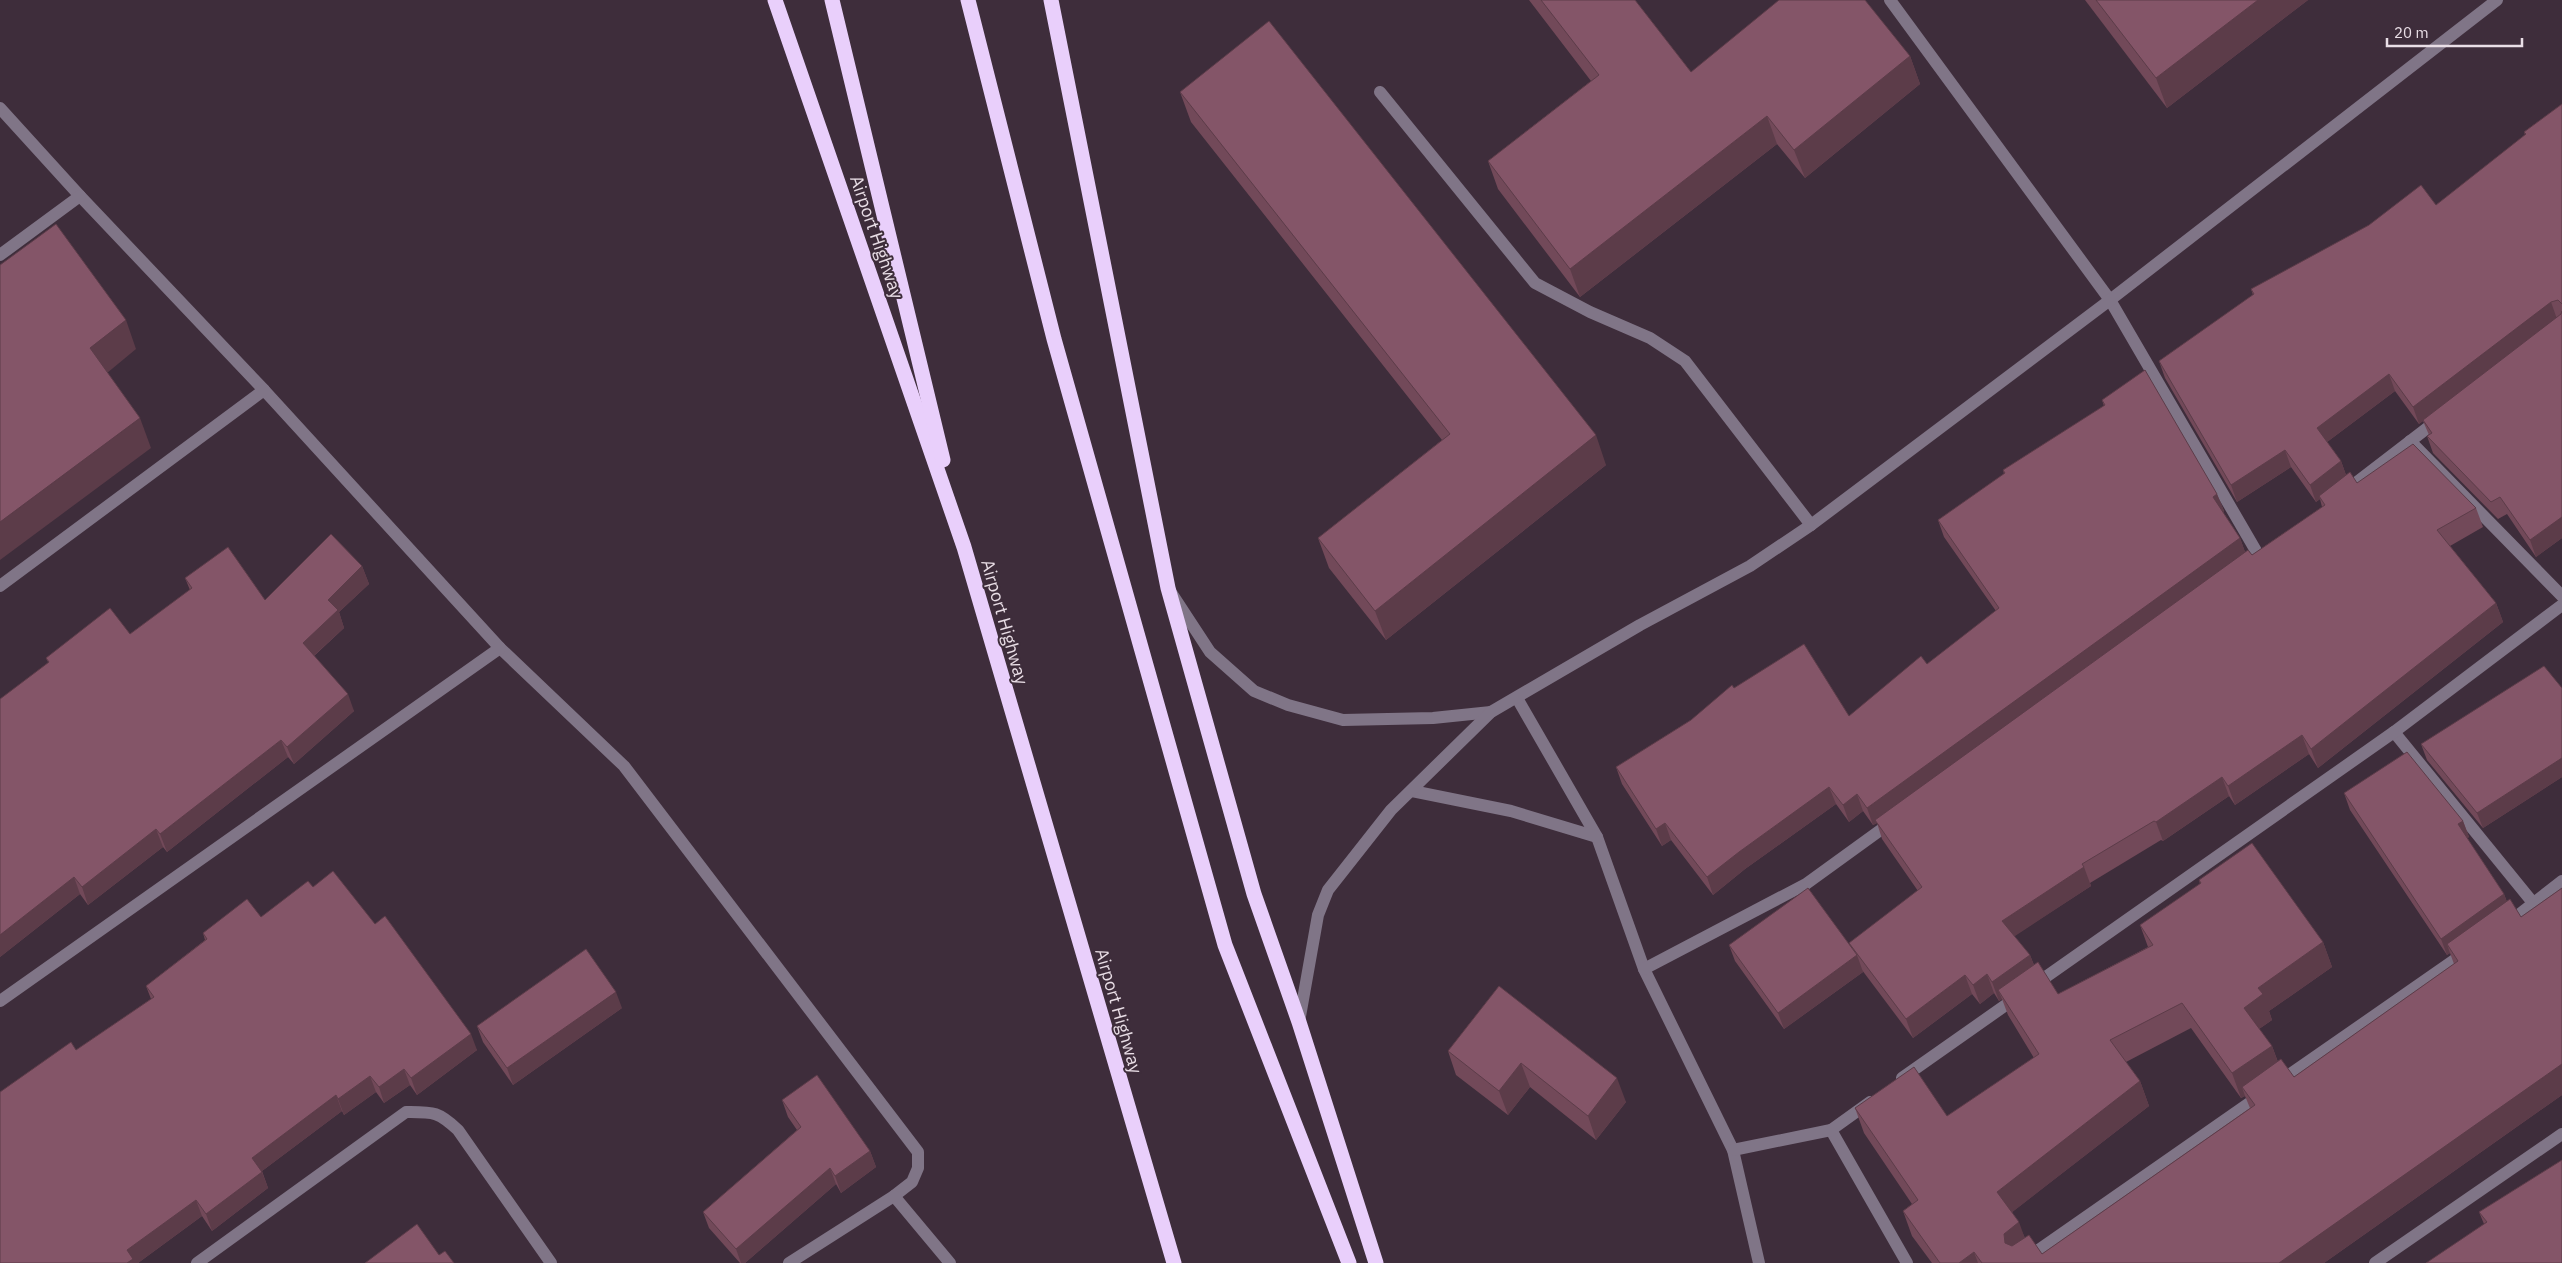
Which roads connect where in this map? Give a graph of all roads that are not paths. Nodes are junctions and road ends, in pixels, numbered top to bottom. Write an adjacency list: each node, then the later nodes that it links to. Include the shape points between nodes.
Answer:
1 (775, 0): 17 (highway, Airport Highway)
2 (832, 0): 17 (highway)
3 (968, 0): 48 (highway, via 1054,339 1225,945)
4 (1051, 0): 20 (highway)
5 (1890, 0): 11 (street)
6 (2496, 0): 11 (street)
7 (1380, 92): 16 (street, via 1536,283 1590,312 1650,338 1685,361)
8 (0, 108): 9 (street)
9 (80, 196): 10 (street); 12 (street)
10 (0, 254)
11 (2110, 300): 16 (street); 18 (street)
12 (264, 390): 19 (street); 23 (street)
13 (2449, 411): 14 (street)
14 (2410, 440): 15 (street); 21 (street)
15 (2335, 498)
16 (1811, 525): 24 (street, via 1750,566 1640,625)
17 (964, 546): 47 (highway, Airport Highway)
18 (2259, 556)
19 (0, 586)
20 (1168, 588): 25 (street, via 1210,652 1254,691 1288,705 1343,720 1433,718); 36 (highway, via 1251,885)
21 (2562, 596)
22 (2562, 605): 26 (street)
23 (500, 648): 35 (street); 42 (street, via 624,766 918,1152 918,1168 912,1182)
24 (1517, 698): 25 (street); 29 (street)
25 (1491, 712): 27 (street)
26 (2394, 732): 31 (street); 37 (street)
27 (1412, 790): 29 (street, via 1511,811); 36 (street, via 1391,810 1328,890 1318,915)
28 (1903, 814): 34 (street, via 1806,884)
29 (1597, 837): 34 (street)
30 (2562, 881): 31 (street)
31 (2534, 904): 32 (street)
32 (2494, 933)
33 (2477, 944): 52 (street)
34 (1644, 969): 41 (street)
35 (0, 1001)
36 (1299, 1022): 49 (highway)
37 (1893, 1085)
38 (1877, 1096): 39 (street)
39 (1831, 1130): 41 (street); 51 (street)
40 (2562, 1134): 53 (street)
41 (1733, 1150): 50 (street)
42 (894, 1196): 45 (street); 46 (street)
43 (197, 1263): 44 (street, via 406,1112 444,1116 458,1130)
44 (551, 1263)
45 (789, 1263)
46 (950, 1263)
47 (1174, 1263)
48 (1349, 1263)
49 (1376, 1263)
50 (1759, 1263)
51 (1907, 1263)
52 (2020, 1263)
53 (2374, 1263)

